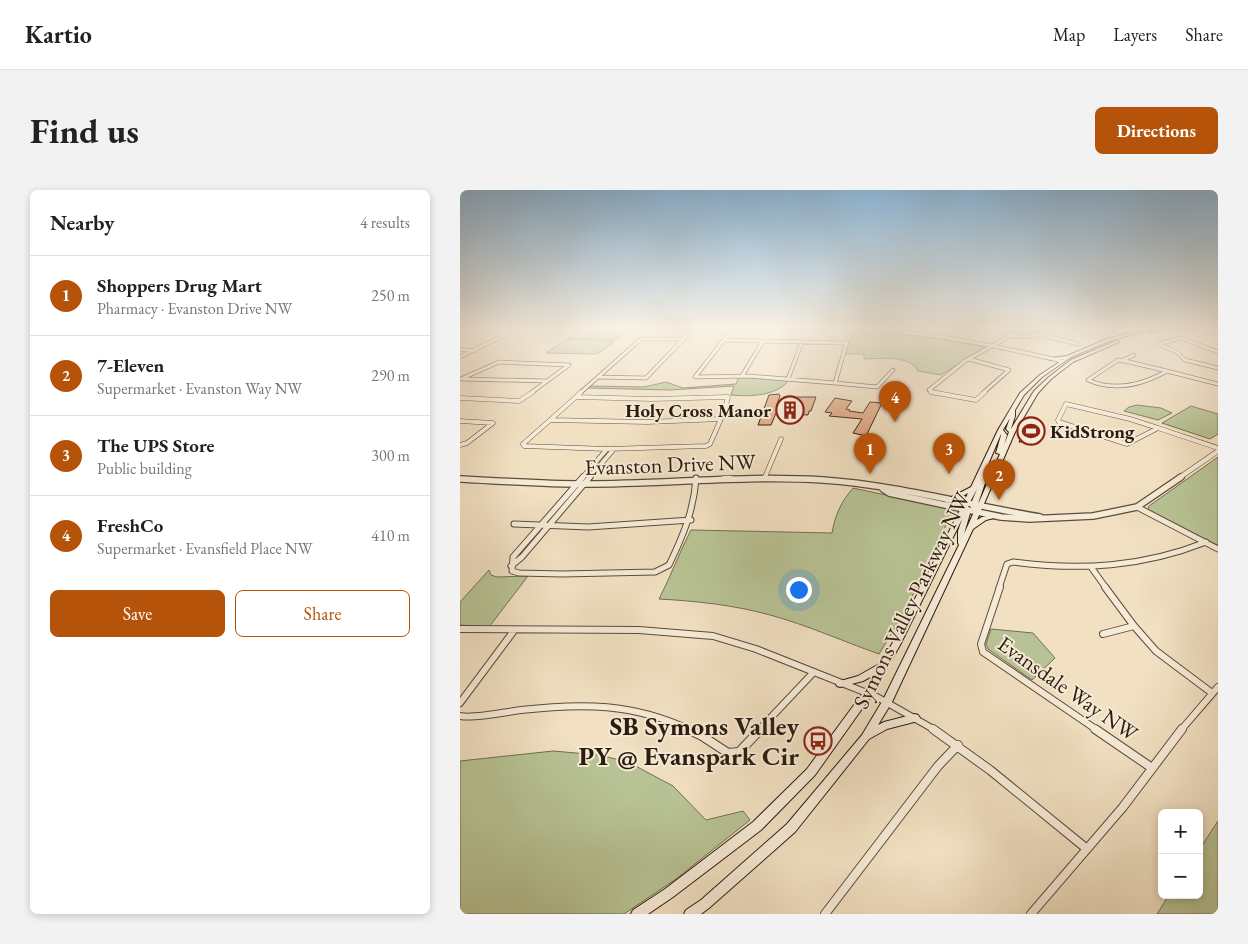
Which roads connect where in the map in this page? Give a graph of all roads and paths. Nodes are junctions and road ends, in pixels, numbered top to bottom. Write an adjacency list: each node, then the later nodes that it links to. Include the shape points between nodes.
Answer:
1 (616, 362): 20 (street)
2 (661, 362): 20 (street, via 646,378)
3 (706, 362): 19 (street, via 695,376)
4 (751, 362): 19 (street)
5 (795, 362): 22 (street)
6 (840, 362): 25 (street)
7 (964, 362): 8 (street, via 929,390 976,400 1009,370)
8 (979, 362)
9 (1058, 362): 15 (street)
10 (1060, 362): 15 (street)
11 (1066, 362): 15 (main road, Symons Valley Parkway NW)
12 (1115, 362): 24 (street, via 1088,380)
13 (1130, 362): 18 (street)
14 (1192, 362): 16 (street)
15 (1063, 363): 30 (main road, Symons Valley Parkway NW, via 1031,384); 36 (main road, Symons Valley Parkway NW, via 1027,404)
16 (1218, 368)
17 (893, 370): 25 (street, via 877,387)
18 (1167, 371): 24 (street, via 1144,383); 26 (street)
19 (742, 376): 22 (street)
20 (599, 377): 28 (street)
21 (461, 378): 23 (street); 23 (street, via 499,362 569,365)
22 (788, 379): 25 (street)
23 (547, 381): 29 (street, via 523,400)
24 (1091, 382): 27 (street)
25 (835, 383)
26 (1218, 384)
27 (1085, 386)
28 (575, 397): 31 (street, via 728,397); 32 (street)
29 (460, 398)
30 (1013, 408): 35 (main road, Symons Valley Parkway NW); 36 (main road, via 1008,430)
31 (721, 419): 32 (street, via 647,422); 40 (street, via 710,444 706,446)
32 (550, 420): 39 (street, via 524,446)
33 (460, 421): 38 (street, via 493,423)
34 (1158, 428): 34 (street, via 1071,404 1066,404 1058,420 1127,444); 41 (street)
35 (1000, 430): 42 (main road, via 1004,435); 43 (main road, Symons Valley Parkway NW)
36 (1012, 432): 42 (main road, Symons Valley Parkway NW)
37 (781, 439): 45 (street)
38 (460, 445)
39 (607, 449): 40 (street); 47 (street)
40 (614, 449): 48 (street)
41 (1218, 449): 52 (street)
42 (998, 466): 53 (main road, Symons Valley Parkway NW)
43 (981, 474): 50 (main road, Symons Valley Parkway NW); 53 (main road, via 984,477)
44 (696, 478): 45 (street, Evanston Drive NW); 48 (street, Evanston Drive NW); 56 (street)
45 (765, 478): 49 (street, Evanston Drive NW, via 824,480)
46 (460, 479): 47 (street, Evanston Drive NW)
47 (577, 483): 48 (street, Evanston Drive NW); 58 (street)
48 (585, 484): 59 (street)
49 (881, 488): 51 (street, Evanston Drive NW); 53 (street, Evanston Drive NW, via 890,493)
50 (972, 489): 51 (main road); 53 (main road, Symons Valley Parkway NW)
51 (947, 501): 53 (street, Evanston Drive NW)
52 (1137, 507): 55 (street, via 1093,516); 61 (street)
53 (971, 508): 54 (street); 55 (street); 60 (main road, Symons Valley Parkway NW); 62 (main road, via 962,531); 70 (main road, Symons Valley Parkway NW)
54 (996, 516): 55 (street); 60 (main road, via 984,518)
55 (1040, 517)
56 (691, 520): 59 (street, via 612,526); 64 (street, via 669,565 660,571 521,573 512,570)
57 (514, 524): 58 (street)
58 (541, 525): 59 (street); 64 (street, via 513,557)
59 (549, 526): 64 (street)
60 (970, 528): 62 (main road, Symons Valley Parkway NW)
61 (1206, 542): 63 (street); 65 (street, Evansdale Way NW, via 1156,559)
62 (961, 546): 75 (main road, Symons Valley Parkway NW)
63 (1218, 549)
64 (512, 566)
65 (1091, 567): 66 (street); 81 (street, Evansdale Way NW, via 1007,564 981,648)
66 (1134, 626): 69 (street); 73 (street, via 1156,651)
67 (460, 629): 68 (street)
68 (513, 632): 71 (street, via 637,629 700,635 753,647); 76 (street)
69 (1102, 634)
70 (884, 665): 72 (main road, via 860,679); 74 (main road, Symons Valley Parkway NW)
71 (813, 672): 72 (street); 77 (street, via 739,752 728,753 668,720 634,710 592,705 562,706)
72 (840, 684): 74 (street)
73 (1215, 690): 81 (street, Evansdale Way NW)
74 (868, 693): 75 (street); 83 (main road, Symons Valley Parkway NW, via 811,772 757,826)
75 (887, 702): 78 (street); 79 (main road, Symons Valley Parkway NW)
76 (460, 703)
77 (460, 716)
78 (915, 718): 79 (main road, via 884,726); 80 (street)
79 (865, 738): 84 (main road, Symons Valley Parkway NW, via 791,828)
80 (958, 745): 82 (street); 85 (street, via 938,766)
81 (1152, 768): 82 (street, Evansdale Way NW)
82 (1087, 849): 86 (street, Evansdale Way NW)
83 (637, 914)
84 (690, 914)
85 (825, 914)
86 (1031, 914)

